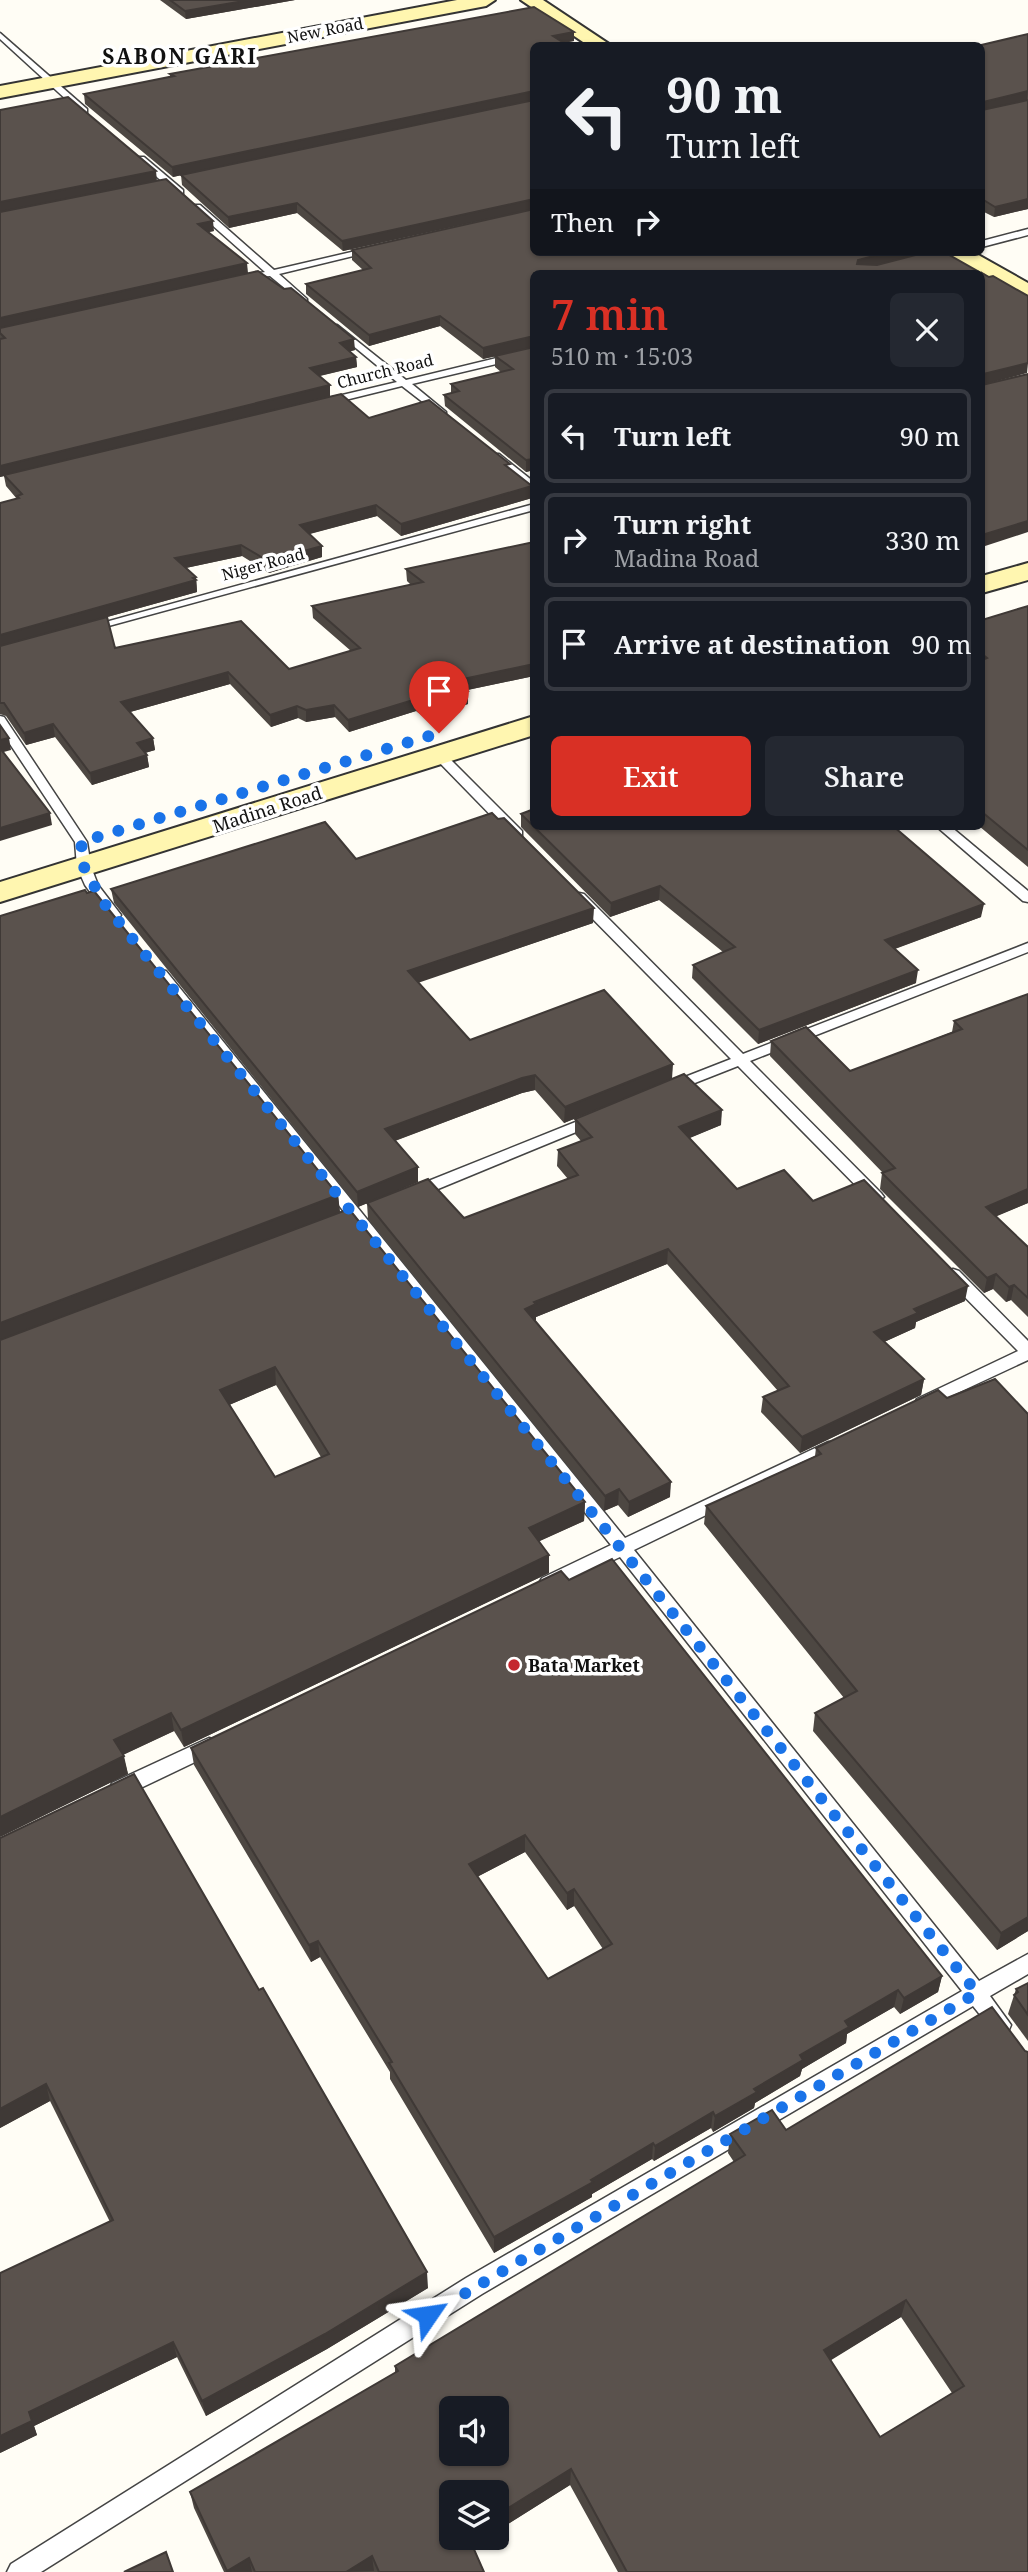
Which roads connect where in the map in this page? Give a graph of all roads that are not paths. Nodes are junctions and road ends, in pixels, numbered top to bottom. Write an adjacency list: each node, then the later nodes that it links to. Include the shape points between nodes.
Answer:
1 (440, 0): 6 (street, New Road)
2 (486, 0): 6 (street, New Road)
3 (530, 0): 5 (street)
4 (0, 36): 6 (lane)
5 (597, 42)
6 (46, 79): 7 (street, New Road); 8 (street, New Road); 9 (lane)
7 (0, 84)
8 (0, 92)
9 (90, 116)
10 (130, 150): 12 (lane)
11 (184, 180): 12 (lane)
12 (170, 183): 13 (lane); 18 (lane)
13 (157, 186)
14 (1028, 232): 15 (lane)
15 (985, 243)
16 (388, 247): 18 (lane)
17 (964, 256): 20 (street)
18 (270, 273): 19 (lane); 21 (lane)
19 (256, 276)
20 (1028, 293)
21 (311, 307)
22 (332, 324): 24 (lane)
23 (530, 353): 24 (lane, Church Road)
24 (404, 383): 25 (lane, Church Road); 26 (lane)
25 (310, 406)
26 (447, 418)
27 (491, 453): 28 (lane)
28 (530, 485)
29 (530, 508): 33 (lane, Niger Road)
30 (985, 563): 31 (street)
31 (1027, 567): 32 (street)
32 (985, 584)
33 (80, 630)
34 (530, 703): 40 (street, Madina Road)
35 (0, 720): 40 (lane)
36 (530, 726): 37 (street, Madina Road)
37 (439, 755): 39 (lane); 40 (street, Madina Road)
38 (947, 830): 44 (lane)
39 (526, 843)
40 (82, 855): 41 (street, Madina Road); 43 (street, Madina Road); 45 (lane, via 92,885)
41 (0, 867)
42 (565, 883): 48 (lane)
43 (0, 892)
44 (1028, 898)
45 (121, 924)
46 (1028, 947): 48 (lane)
47 (147, 957): 57 (lane)
48 (740, 1059): 49 (lane); 52 (lane)
49 (664, 1091)
50 (612, 1112): 51 (lane)
51 (408, 1195)
52 (884, 1205)
53 (942, 1263): 54 (lane)
54 (1028, 1352): 55 (lane)
55 (905, 1411)
56 (856, 1435): 57 (lane)
57 (622, 1547): 58 (lane); 62 (lane)
58 (535, 1589)
59 (224, 1739): 60 (lane)
60 (100, 1799)
61 (1028, 1963): 62 (lane)
62 (977, 1993): 63 (lane); 64 (lane, via 474,2286)
63 (1014, 2041)
64 (19, 2572)

